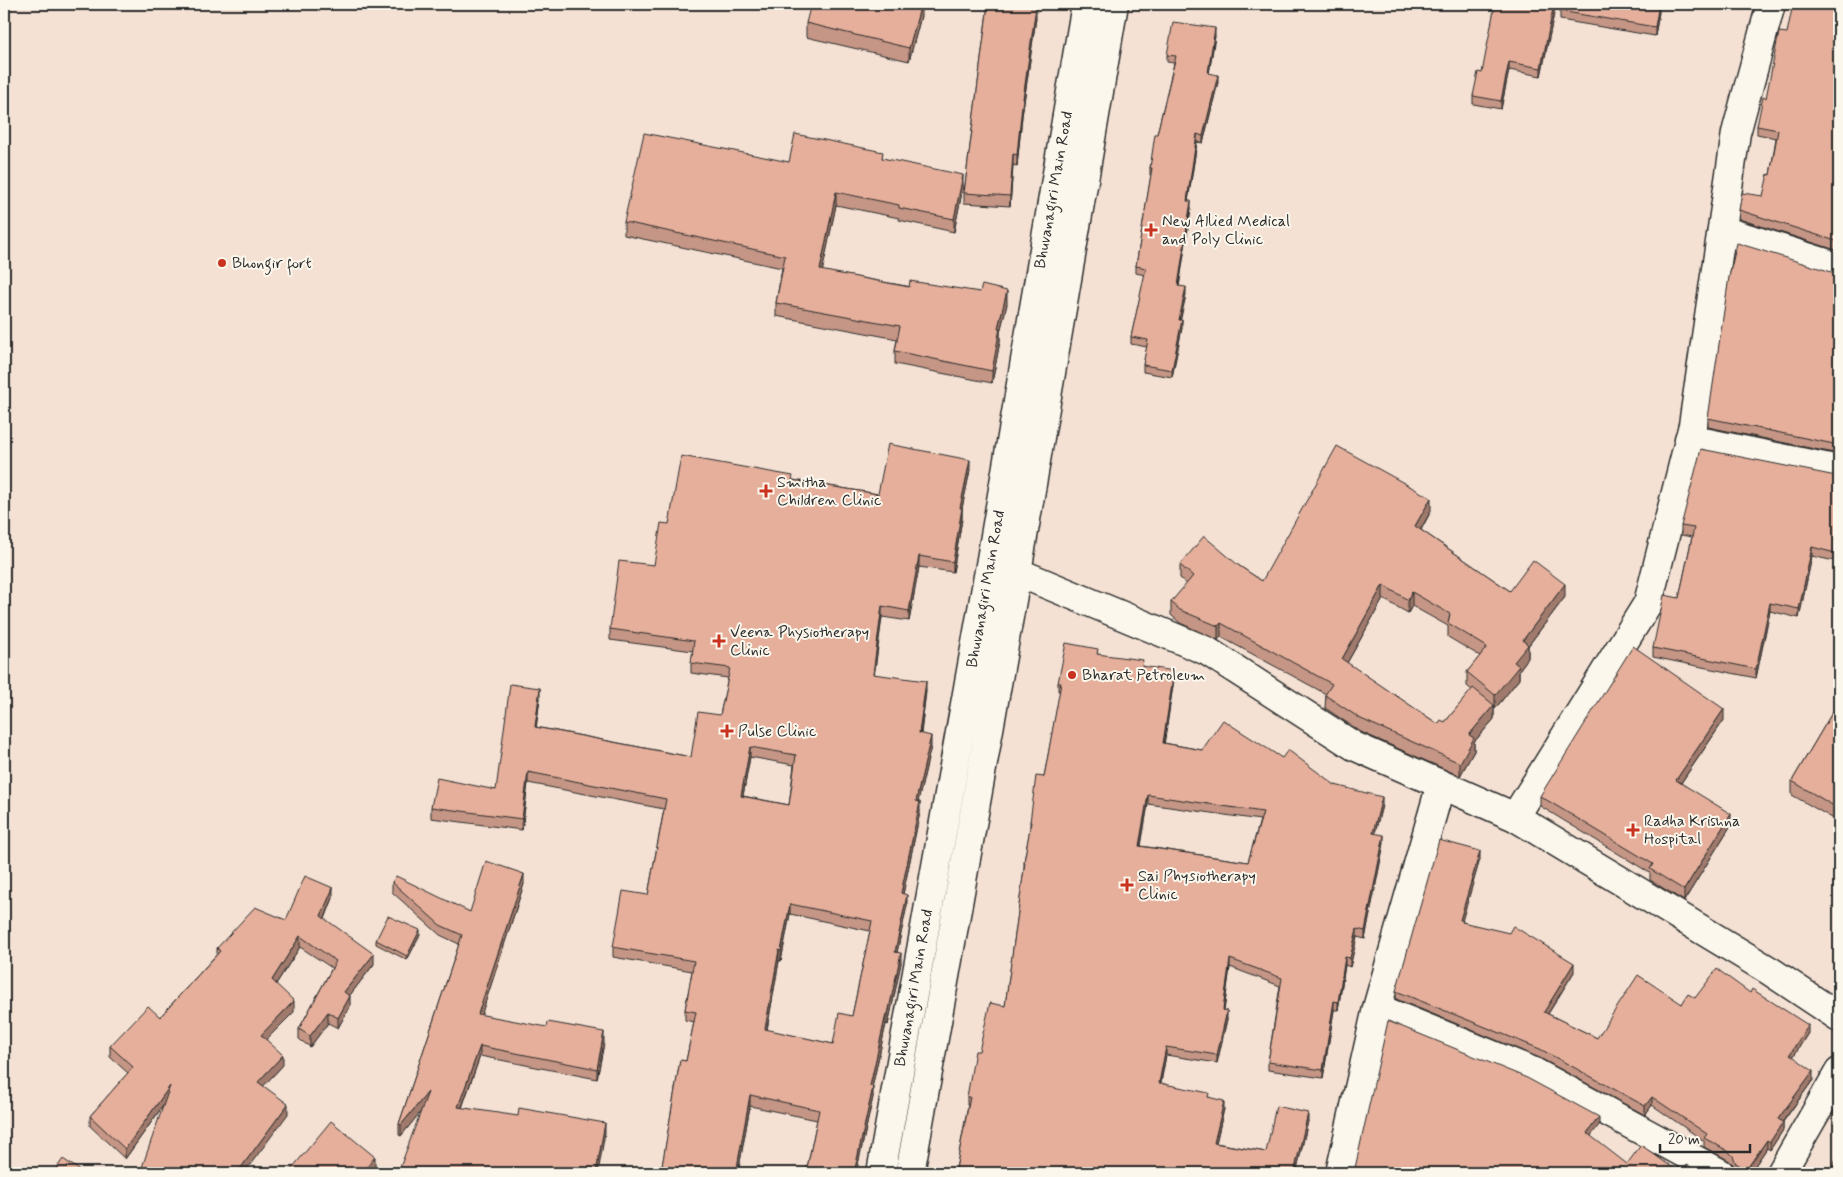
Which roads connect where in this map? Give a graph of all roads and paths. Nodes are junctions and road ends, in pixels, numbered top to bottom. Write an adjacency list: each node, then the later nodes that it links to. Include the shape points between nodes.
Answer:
1 (1086, 4): 14 (street, Bhuvanagiri Main Road)
2 (1114, 4): 8 (street, Bhuvanagiri Main Road)
3 (1771, 4): 4 (street, via 1736,133)
4 (1722, 230): 5 (street); 6 (street)
5 (1839, 267)
6 (1690, 439): 7 (street); 10 (street, via 1648,603)
7 (1839, 470)
8 (1017, 572): 9 (street, via 1208,651 1354,746); 15 (street, Bhuvanagiri Main Road)
9 (1441, 784): 10 (street); 11 (street)
10 (1515, 817): 12 (street, via 1770,971)
11 (1377, 1008): 16 (street); 17 (street, via 1534,1072)
12 (1839, 1017)
13 (1839, 1072): 18 (street)
14 (881, 1173)
15 (910, 1173)
16 (1340, 1173)
17 (1720, 1173)
18 (1781, 1173)

